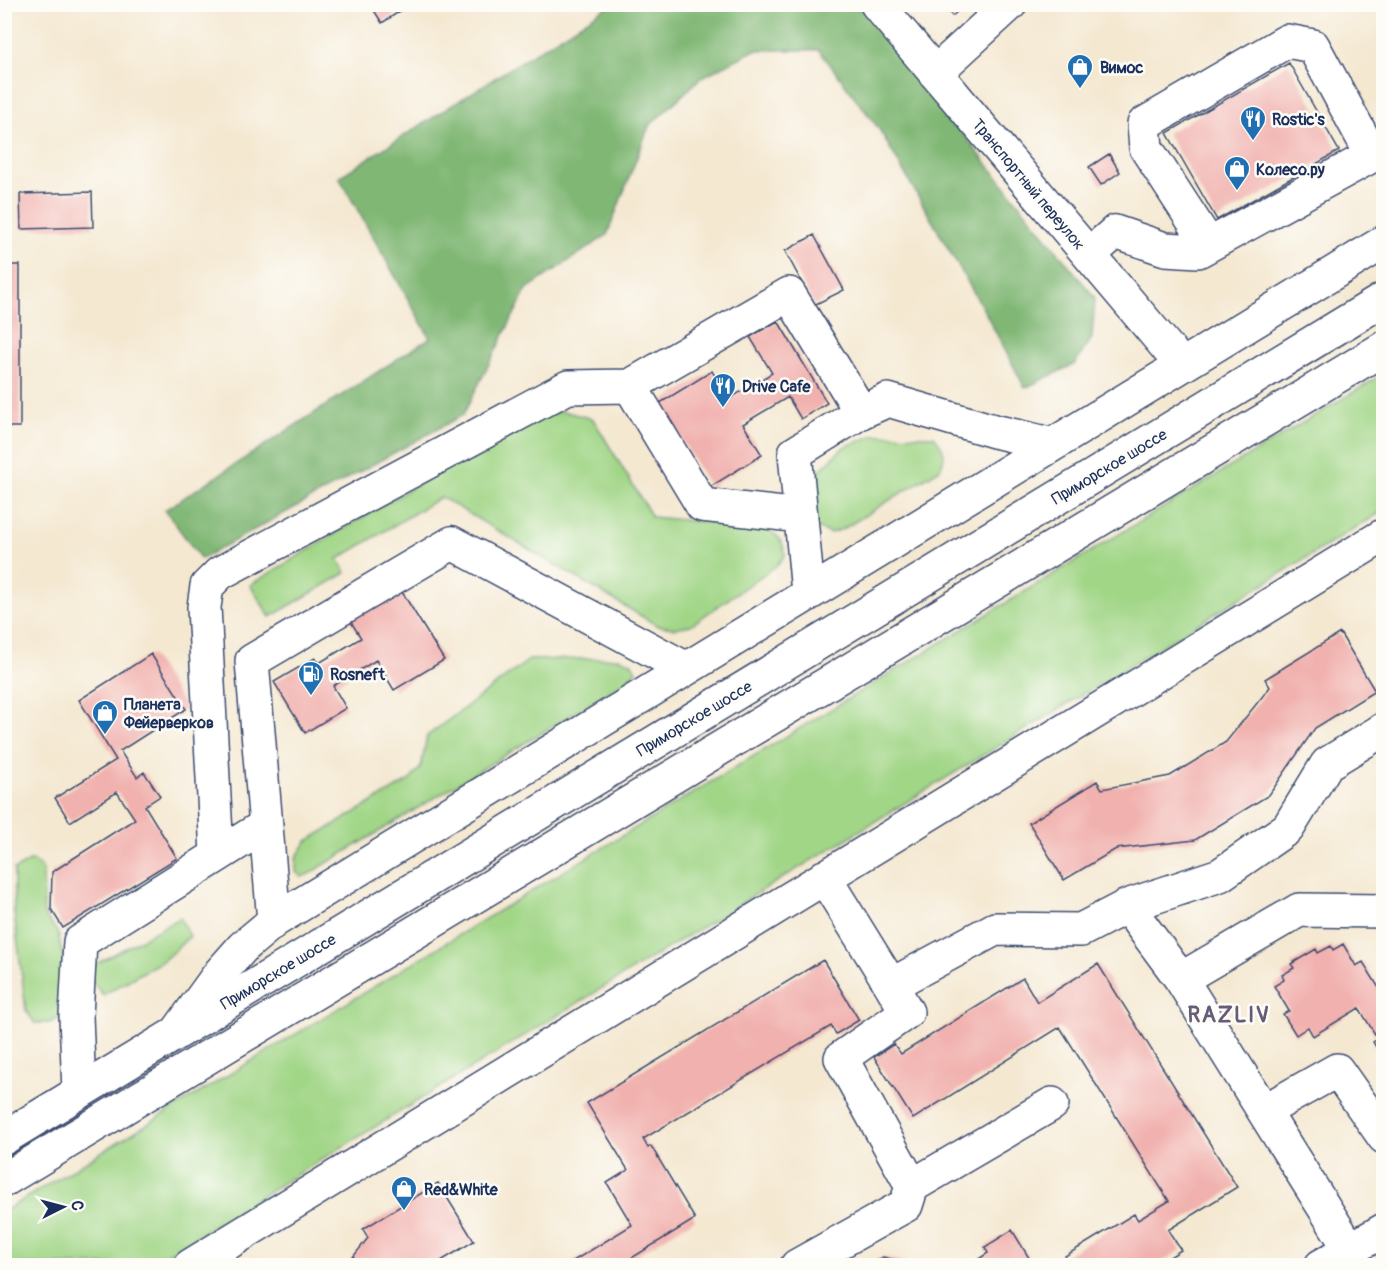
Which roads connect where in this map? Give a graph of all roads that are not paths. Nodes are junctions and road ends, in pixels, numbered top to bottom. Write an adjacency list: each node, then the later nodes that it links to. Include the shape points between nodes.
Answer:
1 (878, 4): 3 (main road, Транспортный переулок)
2 (1010, 4): 3 (main road)
3 (935, 73): 7 (main road, Транспортный переулок)
4 (1378, 152): 6 (main road); 6 (main road, via 1312,46 1287,41 1144,124 1146,148)
5 (1383, 242): 10 (main road)
6 (1209, 245): 7 (main road, via 1198,251 1165,249 1115,232)
7 (1089, 255): 10 (main road, Транспортный переулок)
8 (1383, 299): 27 (main road, Приморское шоссе)
9 (1383, 348): 33 (main road)
10 (1181, 364): 13 (main road)
11 (630, 386): 12 (main road, via 789,294); 14 (main road, via 702,505); 20 (main road, via 568,387 220,573 207,586 204,608)
12 (861, 412): 13 (main road, via 888,400 994,432); 14 (main road, via 795,453)
13 (1050, 444): 16 (main road)
14 (801, 516): 16 (main road)
15 (1383, 535): 21 (main road)
16 (807, 593): 17 (main road)
17 (685, 668): 19 (main road, via 452,543 252,661); 24 (main road)
18 (1383, 729): 22 (main road, via 1327,764 1288,828 1239,862 1220,875)
19 (266, 825): 20 (main road); 24 (main road)
20 (218, 854): 28 (main road, via 80,942 76,1016)
21 (824, 877): 26 (main road); 37 (main road)
22 (1127, 906): 25 (main road); 26 (main road, via 1081,930 995,929)
23 (1383, 910): 25 (main road, via 1299,910)
24 (274, 921): 27 (main road, via 220,973)
25 (1181, 979): 30 (main road)
26 (891, 985): 34 (main road, via 908,1012 841,1058)
27 (178, 1031): 28 (main road, Приморское шоссе)
28 (79, 1092): 32 (main road, Приморское шоссе)
29 (1052, 1104): 34 (main road)
30 (1264, 1111): 31 (main road, via 1337,1071); 36 (main road)
31 (1383, 1137)
32 (4, 1138)
33 (4, 1180)
34 (912, 1186): 38 (main road, via 906,1205)
35 (1383, 1230): 36 (main road)
36 (1350, 1249): 39 (main road)
37 (190, 1266)
38 (797, 1266)
39 (1321, 1266)

